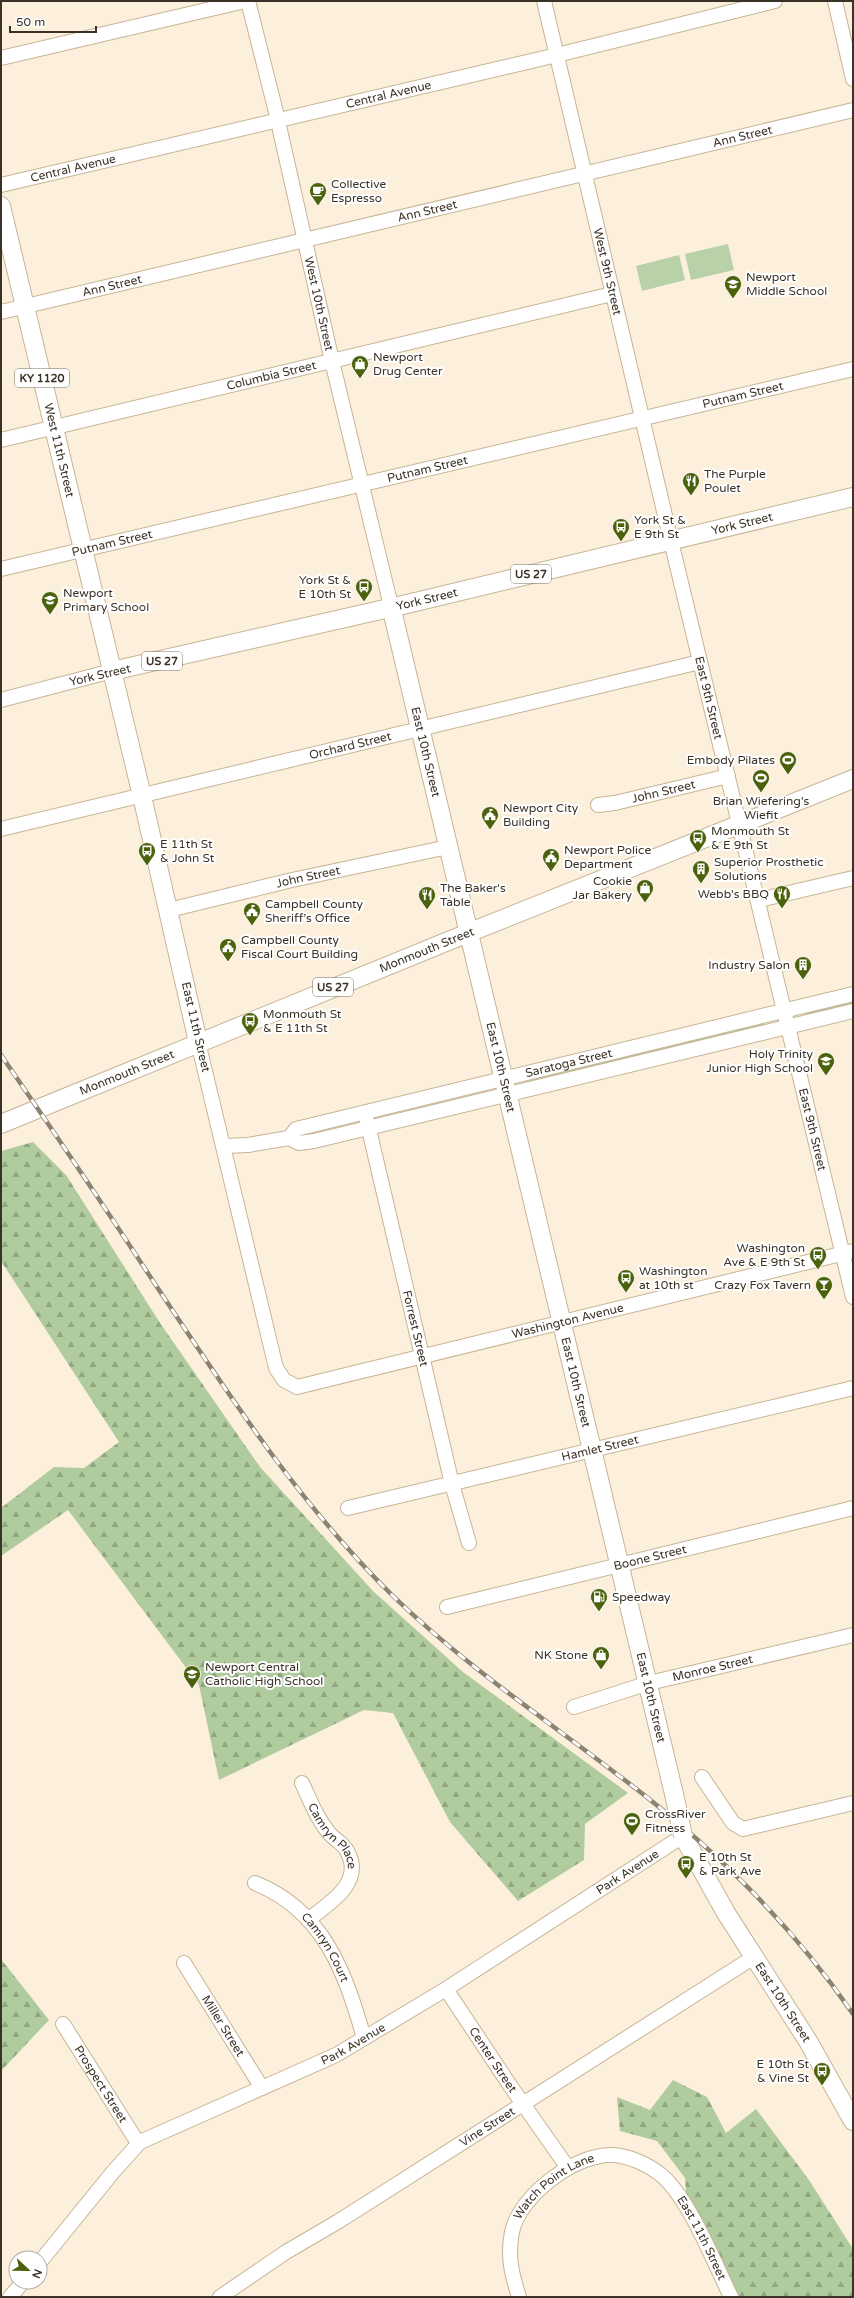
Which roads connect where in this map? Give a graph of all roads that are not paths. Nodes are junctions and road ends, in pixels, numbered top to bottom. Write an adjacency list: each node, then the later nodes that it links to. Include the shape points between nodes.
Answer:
1 (246, 1): 6 (street); 9 (street, West 10th Street)
2 (544, 1): 5 (street, West 9th Street)
3 (775, 1): 5 (street, Central Avenue)
4 (835, 1): 7 (street)
5 (557, 56): 9 (street, Central Avenue); 10 (street, West 9th Street)
6 (1, 58)
7 (853, 79)
8 (853, 110): 10 (street, Ann Street)
9 (278, 122): 11 (street, Central Avenue); 13 (street, West 10th Street)
10 (584, 173): 13 (street, Ann Street); 14 (street, West 9th Street)
11 (1, 185)
12 (1, 206): 15 (main road, West 11th Street / KY 1120)
13 (305, 240): 15 (street, Ann Street); 17 (street, West 10th Street)
14 (612, 294): 17 (street, Columbia Street); 19 (street, West 9th Street)
15 (25, 306): 16 (street, Ann Street); 20 (main road, West 11th Street / KY 1120)
16 (1, 312)
17 (332, 361): 20 (street, Columbia Street); 22 (street, West 10th Street)
18 (853, 369): 19 (street, Putnam Street)
19 (642, 418): 22 (street, Putnam Street); 24 (street, West 9th Street)
20 (54, 427): 21 (street, Columbia Street); 25 (main road, West 11th Street / KY 1120)
21 (1, 440)
22 (362, 484): 25 (street, Putnam Street); 27 (street, West 10th Street)
23 (853, 497): 24 (main road, York Street / US 27)
24 (671, 541): 27 (main road, York Street / US 27); 28 (street, East 9th Street)
25 (83, 549): 26 (street, Putnam Street); 29 (main road, West 11th Street / KY 1120)
26 (1, 569)
27 (391, 606): 29 (main road, York Street / US 27); 31 (main road, East 10th Street)
28 (700, 662): 31 (street, Orchard Street); 32 (street, East 9th Street)
29 (112, 671): 30 (street, York Street); 34 (main road, East 11th Street)
30 (1, 700)
31 (421, 728): 34 (street, Orchard Street); 38 (main road, East 10th Street)
32 (728, 776): 35 (street, John Street); 36 (street, East 9th Street)
33 (853, 779): 36 (main road, Monmouth Street / US 27)
34 (142, 796): 37 (street, Orchard Street); 41 (main road, East 11th Street)
35 (598, 805)
36 (739, 824): 40 (street, East 9th Street); 42 (main road, Monmouth Street / US 27)
37 (1, 829)
38 (448, 847): 41 (street, John Street, via 292,880); 42 (main road, East 10th Street)
39 (853, 878): 40 (street)
40 (759, 900): 44 (street, East 9th Street)
41 (169, 910): 47 (main road, East 11th Street)
42 (468, 933): 47 (main road, Monmouth Street / US 27); 48 (main road, East 10th Street)
43 (853, 994): 44 (street, Saratoga Street)
44 (784, 1010): 46 (street, East 9th Street); 48 (street, Saratoga Street)
45 (853, 1011): 46 (street, Saratoga Street)
46 (788, 1026): 48 (street, Saratoga Street); 54 (street, East 9th Street)
47 (198, 1042): 50 (main road, Monmouth Street / US 27, via 161,1060); 53 (street, East 11th Street)
48 (505, 1086): 49 (street, Saratoga Street); 51 (street, Saratoga Street); 56 (main road, East 10th Street)
49 (365, 1113): 51 (street, Forrest Street); 52 (street, Saratoga Street, via 296,1129)
50 (1, 1124)
51 (368, 1129): 52 (street, Saratoga Street, via 299,1144); 57 (street, Forrest Street)
52 (289, 1138): 53 (street, Saratoga Street)
53 (224, 1146): 58 (street, East 11th Street, via 276,1368)
54 (848, 1252): 55 (street, East 9th Street); 56 (street, Washington Avenue)
55 (853, 1297)
56 (563, 1324): 57 (street, Washington Avenue); 60 (main road, East 10th Street)
57 (422, 1357): 58 (street, Washington Avenue, via 298,1387); 61 (street, Forrest Street)
58 (284, 1380)
59 (853, 1388): 60 (street, Hamlet Street)
60 (592, 1450): 61 (street, Hamlet Street); 65 (main road, East 10th Street)
61 (452, 1484): 62 (street, Hamlet Street); 64 (street, Forrest Street)
62 (348, 1508)
63 (853, 1508): 65 (street, Boone Street)
64 (469, 1544)
65 (619, 1566): 66 (street, Boone Street); 68 (main road, East 10th Street)
66 (447, 1607)
67 (853, 1635): 68 (street, Monroe Street)
68 (649, 1683): 69 (street, Monroe Street); 73 (main road, East 10th Street, bridge)
69 (574, 1707)
70 (702, 1777): 72 (street, via 733,1823 743,1829)
71 (302, 1783): 75 (street, Camryn Place, via 318,1817 330,1834 347,1850 352,1863 352,1877 345,1890)
72 (853, 1804)
73 (683, 1836): 76 (main road, East 10th Street, via 726,1914); 78 (street, Park Avenue)
74 (254, 1883): 75 (street, Camryn Court, via 274,1891)
75 (308, 1920): 80 (street, Camryn Court, via 318,1929 334,1955 349,1988)
76 (754, 1957): 82 (street, Vine Street); 83 (main road, East 10th Street, via 808,2041)
77 (184, 1963): 81 (street, Miller Street)
78 (446, 1989): 80 (street, Park Avenue); 82 (street, Center Street)
79 (63, 2024): 84 (street, Prospect Street)
80 (364, 2038): 81 (street, Park Avenue, via 336,2055)
81 (262, 2088): 84 (street, Park Avenue)
82 (524, 2103): 85 (street, Center Street); 88 (street, Vine Street, via 286,2252)
83 (853, 2121)
84 (138, 2144): 87 (street, Park Avenue)
85 (568, 2168): 86 (street, Watch Point Lane, via 582,2161 611,2155 653,2169); 89 (street, Watch Point Lane, via 542,2188 522,2210 512,2230 509,2254 511,2274)
86 (668, 2182): 90 (street, East 11th Street, via 681,2197)
87 (48, 2252)
88 (220, 2297)
89 (520, 2297)
90 (731, 2297)

